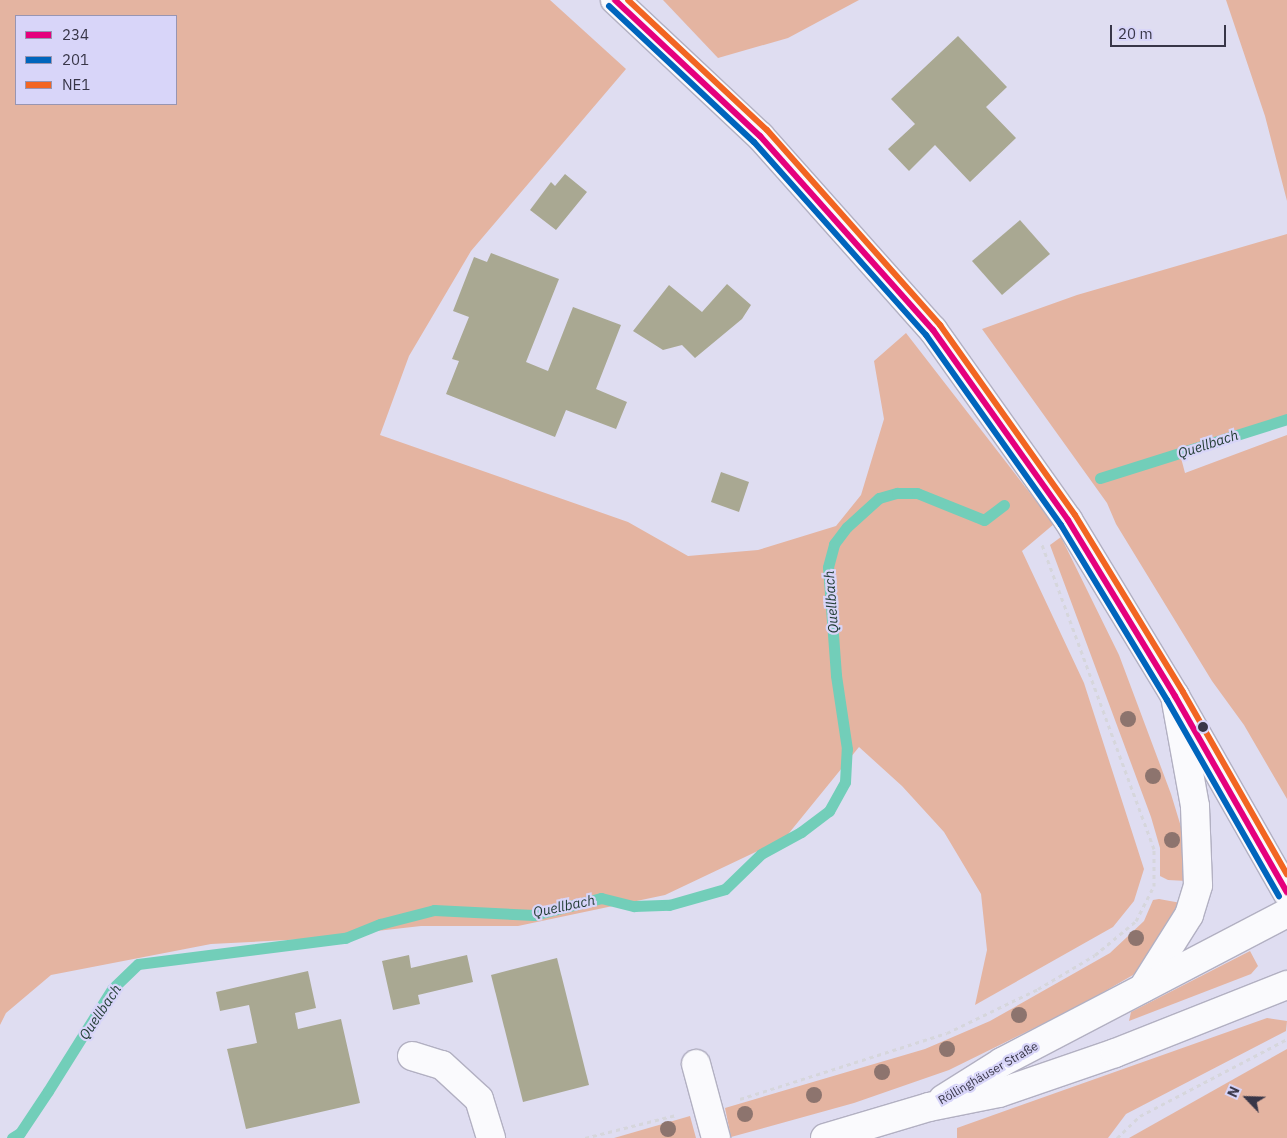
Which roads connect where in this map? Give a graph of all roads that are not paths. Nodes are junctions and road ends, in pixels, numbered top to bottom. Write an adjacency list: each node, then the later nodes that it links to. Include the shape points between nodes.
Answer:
1 (615, 0): 2 (main road, via 760,136 933,330 1068,520)
2 (1175, 696): 3 (main road); 6 (main road, via 1195,806 1198,885 1189,915)
3 (1287, 892)
4 (1287, 913): 6 (main road, Röllinghäuser Straße)
5 (1287, 985): 9 (main road, Röllinghäuser Straße, via 1115,1053 1000,1094)
6 (1140, 991): 9 (main road, Röllinghäuser Straße, via 1002,1062)
7 (412, 1056): 10 (main road, via 442,1065 479,1099)
8 (696, 1064): 11 (main road)
9 (929, 1107): 12 (main road, Röllinghäuser Straße)
10 (491, 1138)
11 (716, 1138)
12 (825, 1138)

